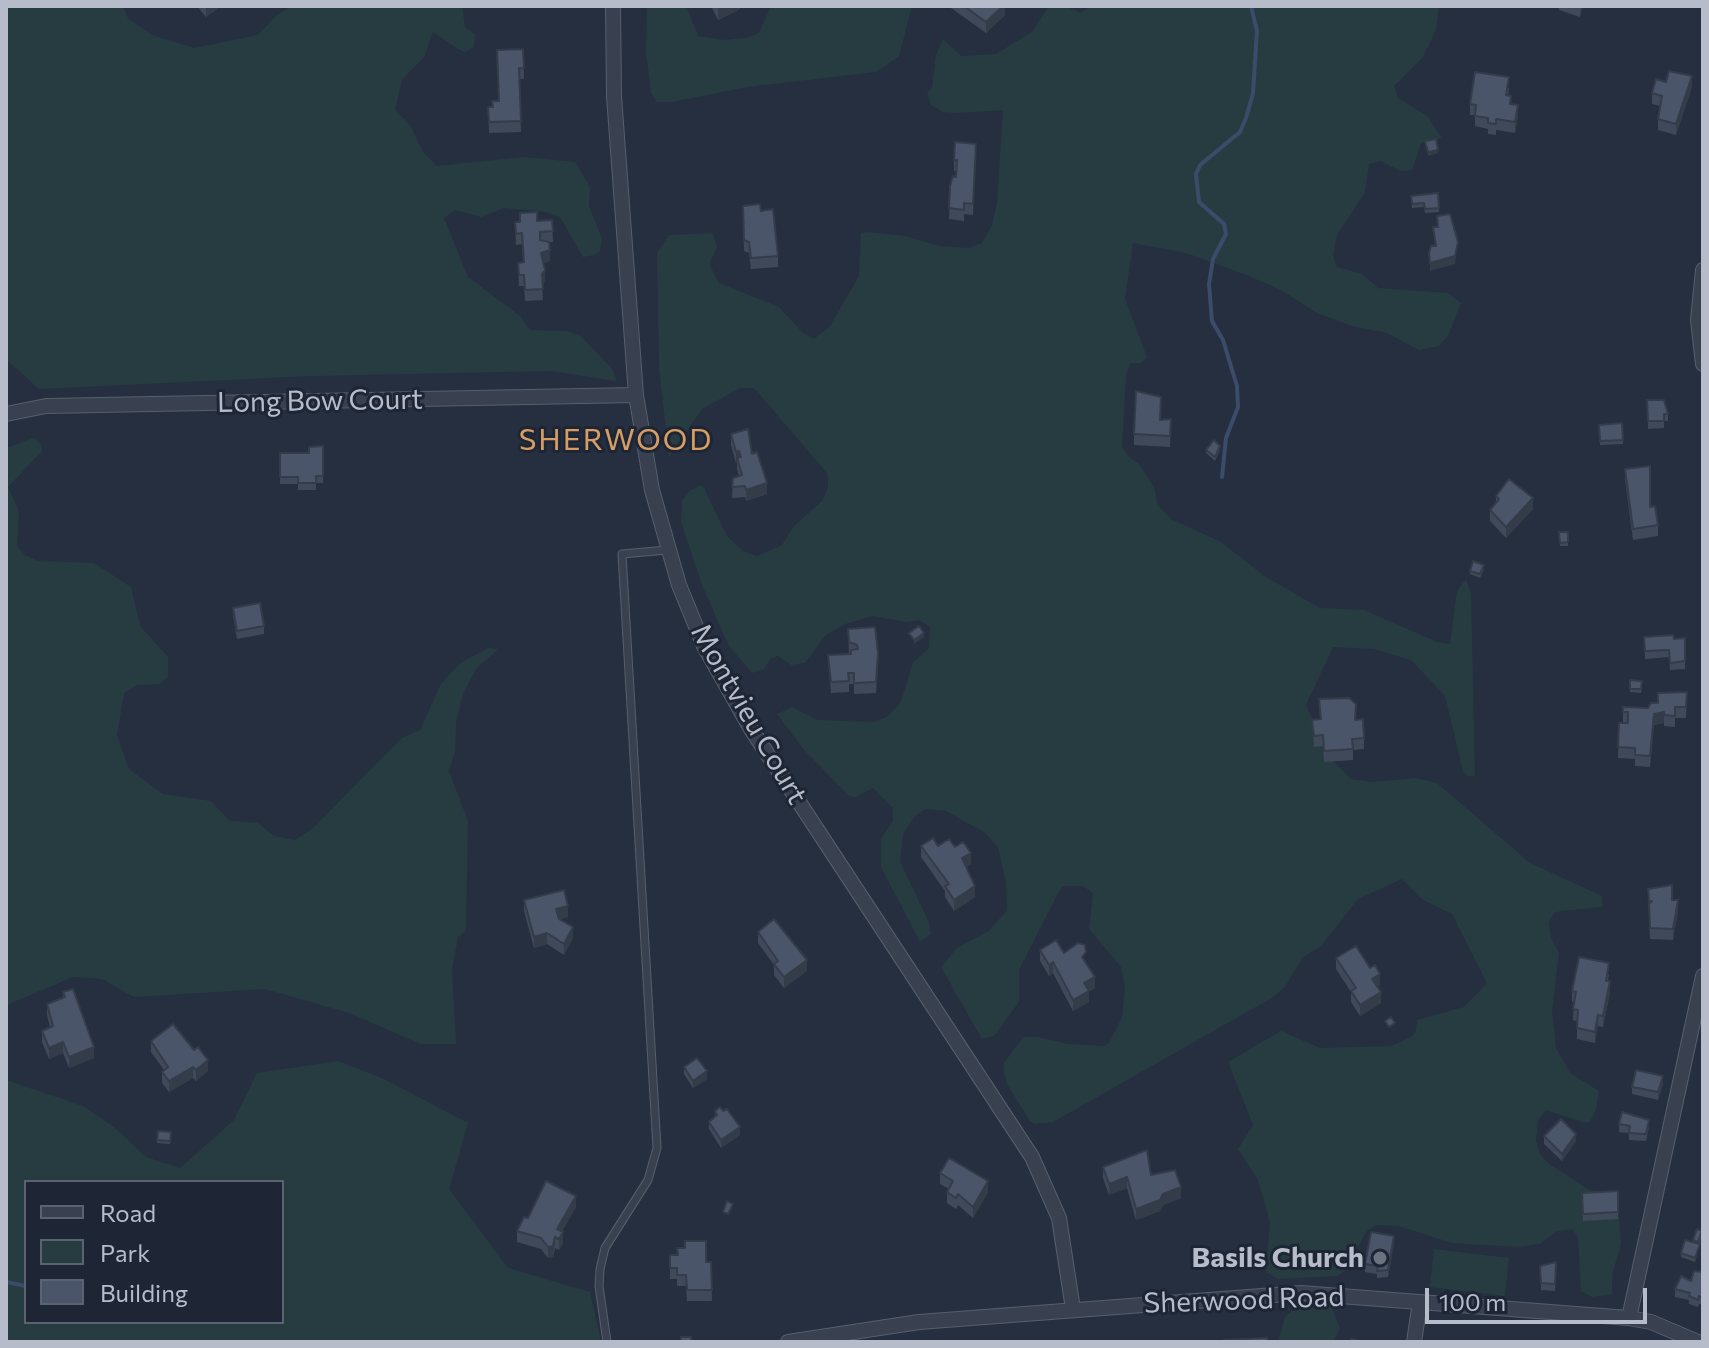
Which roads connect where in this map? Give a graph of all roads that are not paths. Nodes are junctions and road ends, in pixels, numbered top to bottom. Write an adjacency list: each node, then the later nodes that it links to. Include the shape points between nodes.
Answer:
1 (613, 6): 4 (street, Montvieu Court, via 614,96)
2 (1703, 270): 3 (street, via 1698,320)
3 (1703, 364)
4 (636, 395): 5 (street, Long Bow Court, via 46,406); 6 (street, Montvieu Court)
5 (6, 414)
6 (667, 550): 9 (street, Montvieu Court, via 704,646 751,729 1032,1157 1059,1218); 11 (lane, via 622,554 657,1148 648,1180 605,1248 599,1286)
7 (1703, 976): 10 (street)
8 (1420, 1302): 9 (street, Sherwood Road, via 1301,1293); 10 (street, Sherwood Road); 13 (street)
9 (1073, 1309): 12 (street, Sherwood Road, via 884,1326)
10 (1629, 1318): 14 (street, Sherwood Road)
11 (607, 1342)
12 (788, 1342)
13 (1414, 1342)
14 (1698, 1342)

